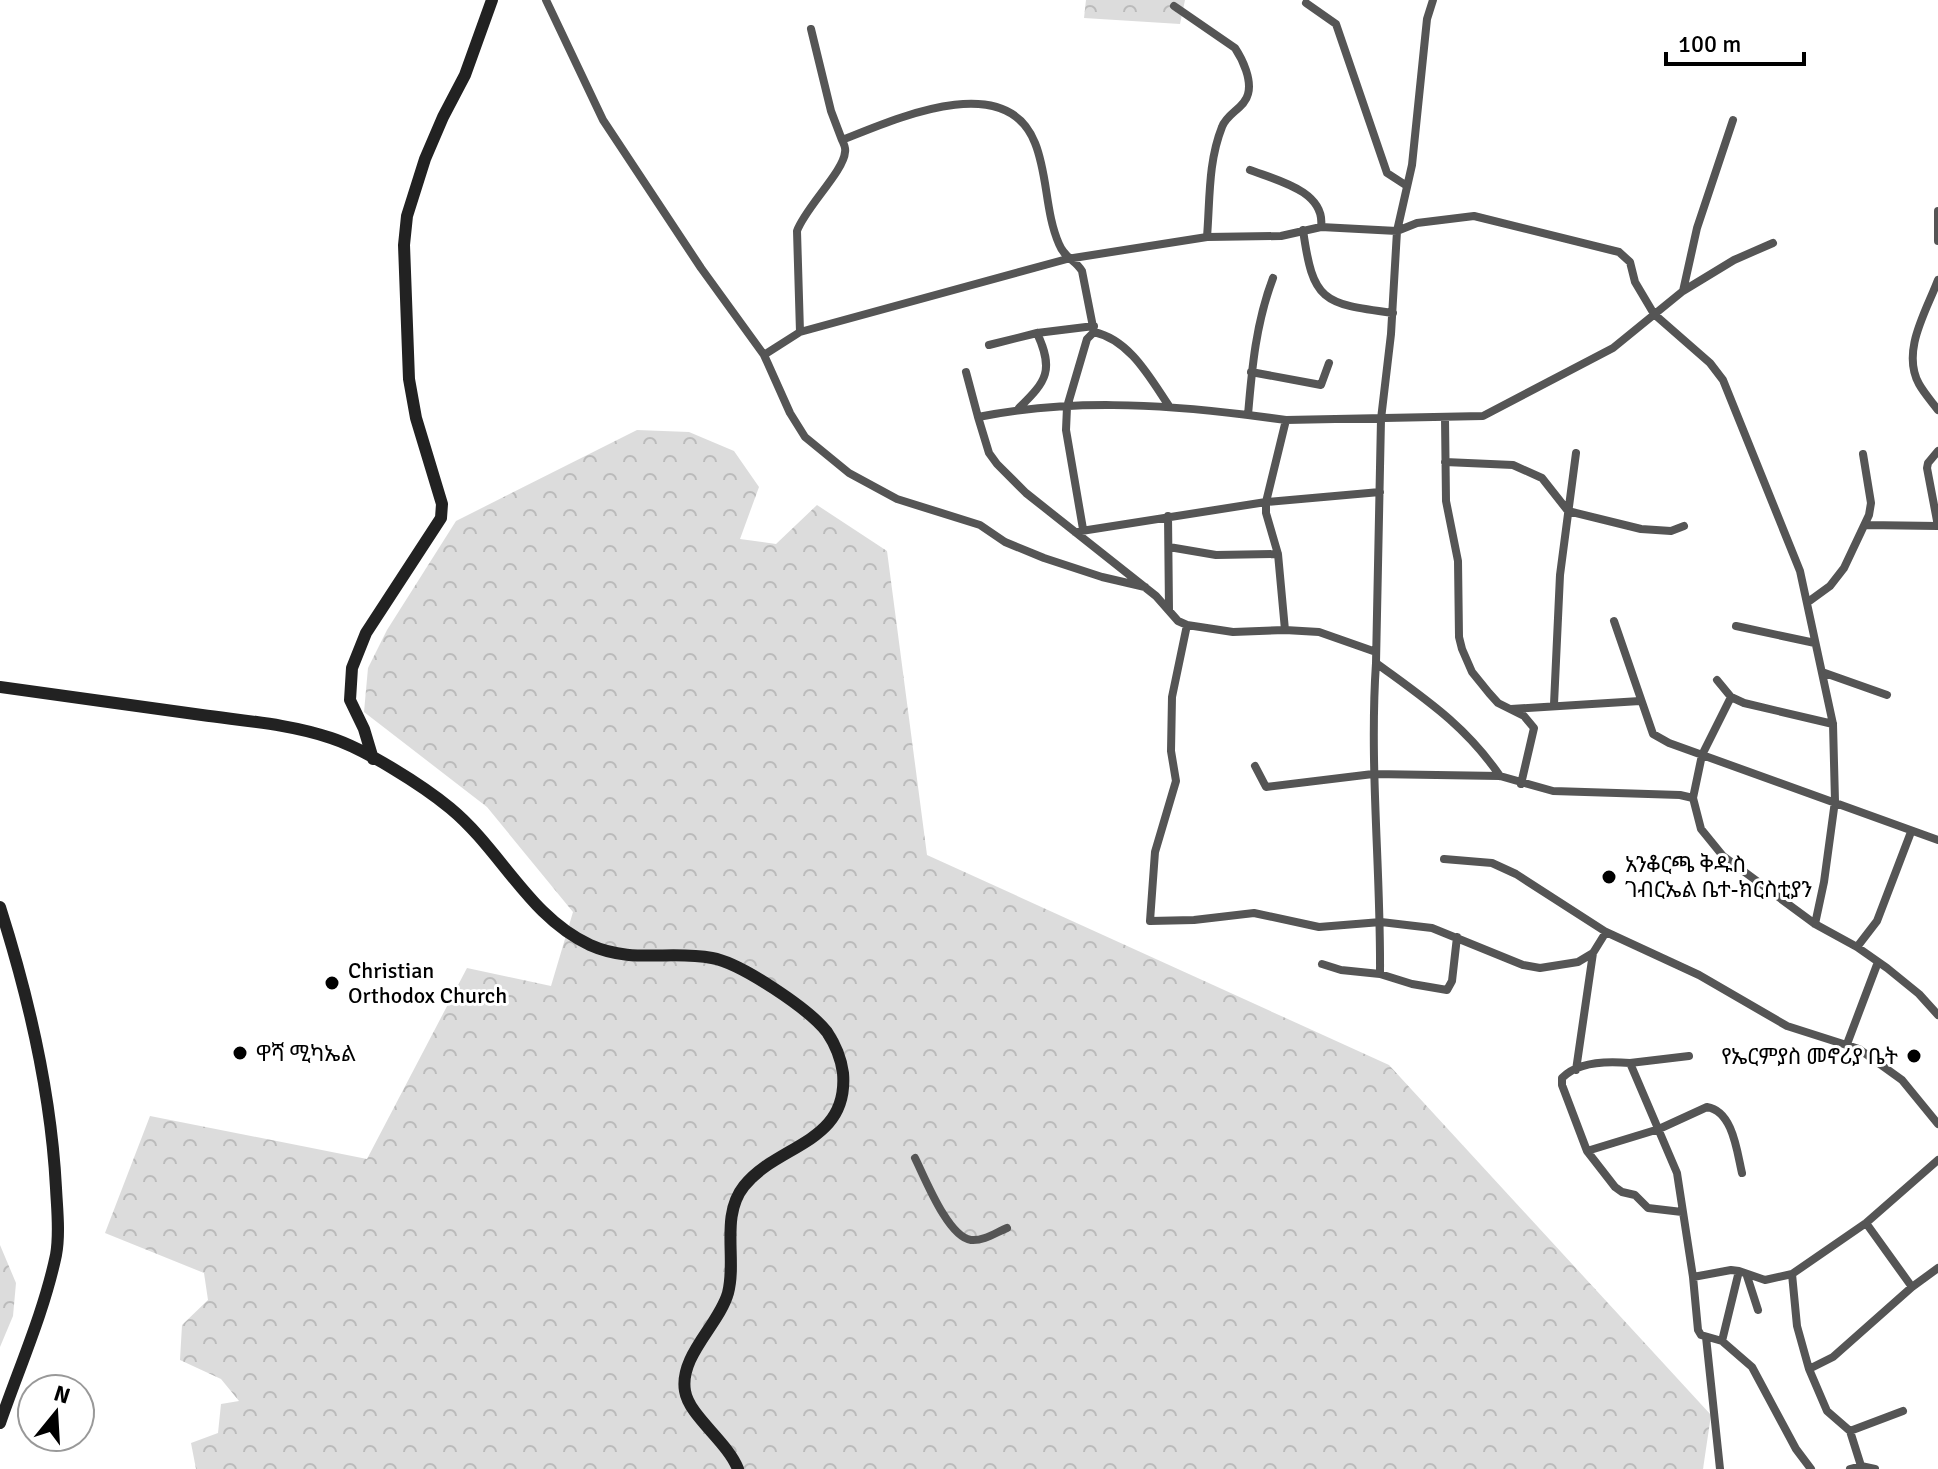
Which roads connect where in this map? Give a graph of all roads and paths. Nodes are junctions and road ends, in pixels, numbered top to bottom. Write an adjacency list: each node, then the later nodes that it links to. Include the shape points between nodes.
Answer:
1 (492, 0): 75 (main road, via 465,75 425,159 407,216 409,379 442,504 441,518 366,633 352,668 350,700)
2 (546, 0): 28 (street, via 603,120)
3 (1433, 0): 10 (street)
4 (1306, 3): 10 (street, via 1336,24 1387,173)
5 (1174, 6): 15 (street, via 1235,48 1250,84 1245,101 1226,119 1213,153)
6 (811, 29): 8 (street)
7 (1733, 120): 21 (street, via 1697,228)
8 (842, 140): 18 (street, via 900,117 957,104 984,104 1015,116 1036,145 1050,217); 25 (street, via 843,161 797,231)
9 (1250, 170): 12 (street, via 1316,203)
10 (1407, 186): 14 (street)
11 (1938, 211): 16 (street)
12 (1321, 227): 13 (street); 14 (street)
13 (1303, 230): 15 (street, via 1281,236); 22 (street, via 1308,267 1320,292 1354,308)
14 (1397, 231): 22 (street); 23 (street, via 1417,223 1474,216 1619,252 1630,262)
15 (1207, 237): 18 (street)
16 (1938, 241)
17 (1773, 243): 21 (street)
18 (1067, 259): 24 (street, via 1082,271); 25 (street)
19 (1273, 278): 31 (street, via 1262,307)
20 (1938, 280): 35 (street, via 1911,353 1919,384)
21 (1683, 291): 23 (street)
22 (1393, 313): 39 (street)
23 (1654, 314): 38 (street, via 1613,348 1483,416); 56 (street, via 1710,363 1727,387 1792,547)
24 (1094, 329): 26 (street); 32 (street, via 1136,359); 33 (street)
25 (800, 332): 28 (street)
26 (1037, 333): 27 (street); 34 (street, via 1047,373)
27 (989, 345)
28 (764, 355): 55 (street, via 805,437 871,487 980,525 1044,558)
29 (1329, 363): 31 (street, via 1321,385)
30 (966, 372): 37 (street)
31 (1251, 372): 36 (street)
32 (1169, 406): 33 (street); 36 (street)
33 (1067, 407): 34 (street); 52 (street)
34 (1019, 409): 37 (street)
35 (1938, 410)
36 (1248, 415): 40 (street)
37 (978, 417): 52 (street, via 997,464 1026,493)
38 (1445, 418): 39 (street); 44 (street)
39 (1381, 419): 40 (street); 45 (street)
40 (1286, 420): 46 (street)
41 (1938, 451): 51 (street, via 1927,468)
42 (1576, 453): 47 (street)
43 (1863, 454): 49 (street, via 1871,503)
44 (1445, 462): 47 (street, via 1513,465 1542,478); 72 (street, via 1462,649 1480,683)
45 (1380, 492): 46 (street); 63 (street)
46 (1266, 502): 48 (street); 54 (street)
47 (1568, 511): 50 (street, via 1641,529 1671,531); 71 (street)
48 (1168, 516): 52 (street); 53 (street)
49 (1865, 525): 51 (street); 56 (street, via 1844,568)
50 (1684, 526)
51 (1938, 526)
52 (1079, 530): 55 (street)
53 (1169, 547): 54 (street, via 1216,555); 57 (street)
54 (1278, 554): 61 (street)
55 (1145, 587): 57 (street)
56 (1808, 602): 62 (street)
57 (1169, 610): 59 (street)
58 (1614, 621): 70 (street)
59 (1187, 625): 61 (street, via 1233,632); 86 (street, via 1172,697 1176,781 1155,852 1150,921 1254,913 1319,927)
60 (1736, 626): 62 (street)
61 (1285, 630): 63 (street, via 1319,632)
62 (1815, 643): 65 (street)
63 (1376, 652): 64 (street)
64 (1376, 663): 77 (street); 78 (street, via 1455,722)
65 (1822, 672): 68 (street); 73 (street)
66 (1717, 680): 69 (street)
67 (0, 687): 75 (main road, via 286,727 335,739)
68 (1887, 695)
69 (1731, 697): 73 (street); 74 (street)
70 (1640, 701): 71 (street); 74 (street, via 1653,734)
71 (1554, 704): 72 (street)
72 (1510, 709): 79 (street, via 1534,728)
73 (1833, 724): 81 (street)
74 (1702, 755): 80 (street); 81 (street)
75 (373, 759): 122 (main road, via 450,808 563,930 615,953 696,956 733,964 815,1020 835,1045 843,1087 834,1114 824,1131 755,1176 736,1199 729,1288 686,1373 685,1393)
76 (1255, 766): 77 (street, via 1266,787)
77 (1373, 774): 78 (street); 86 (street)
78 (1500, 776): 79 (street)
79 (1521, 784): 80 (street, via 1581,793)
80 (1693, 798): 87 (street, via 1711,844)
81 (1835, 801): 82 (street); 87 (street)
82 (1911, 832): 83 (street); 90 (street, via 1877,921)
83 (1938, 840)
84 (1444, 859): 88 (street, via 1492,863)
85 (0, 907): 119 (main road, via 22,975 40,1062 58,1215 49,1281)
86 (1381, 922): 89 (street); 94 (street)
87 (1815, 924): 90 (street)
88 (1606, 932): 91 (street); 96 (street, via 1699,975 1787,1026)
89 (1457, 937): 91 (street, via 1540,968 1578,962); 94 (street, via 1447,990)
90 (1857, 947): 92 (street)
91 (1593, 953): 99 (street)
92 (1878, 962): 95 (street); 96 (street)
93 (1322, 964): 94 (street)
94 (1380, 974)
95 (1938, 1015)
96 (1847, 1044): 100 (street, via 1902,1080)
97 (1689, 1056): 98 (street)
98 (1630, 1063): 99 (street, via 1597,1062); 101 (street)
99 (1576, 1070): 102 (street, via 1562,1078 1562,1085)
100 (1938, 1124)
101 (1659, 1129): 102 (street); 105 (street, via 1707,1107 1716,1109 1734,1139); 106 (street, via 1677,1173)
102 (1587, 1151): 106 (street, via 1622,1192 1635,1195 1648,1208)
103 (915, 1158): 108 (street, via 957,1234 982,1240)
104 (1938, 1160): 107 (street)
105 (1742, 1173)
106 (1682, 1212): 112 (street)
107 (1866, 1223): 111 (street); 113 (street)
108 (1007, 1228)
109 (1938, 1268): 113 (street)
110 (1743, 1274): 111 (street, via 1765,1280); 112 (street, via 1731,1270); 114 (street); 116 (street)
111 (1792, 1274): 117 (street, via 1797,1326)
112 (1693, 1277): 115 (street, via 1698,1330)
113 (1912, 1287): 117 (street, via 1833,1357)
114 (1758, 1310)
115 (1706, 1337): 116 (street); 123 (street)
116 (1722, 1341): 124 (street, via 1752,1367)
117 (1809, 1369): 120 (street, via 1827,1411)
118 (1903, 1411): 120 (street)
119 (0, 1423)
120 (1850, 1431): 121 (street)
121 (1862, 1467): 125 (street); 126 (street)
122 (738, 1469)
123 (1720, 1469)
124 (1811, 1469)
125 (1850, 1469)
126 (1875, 1469)

